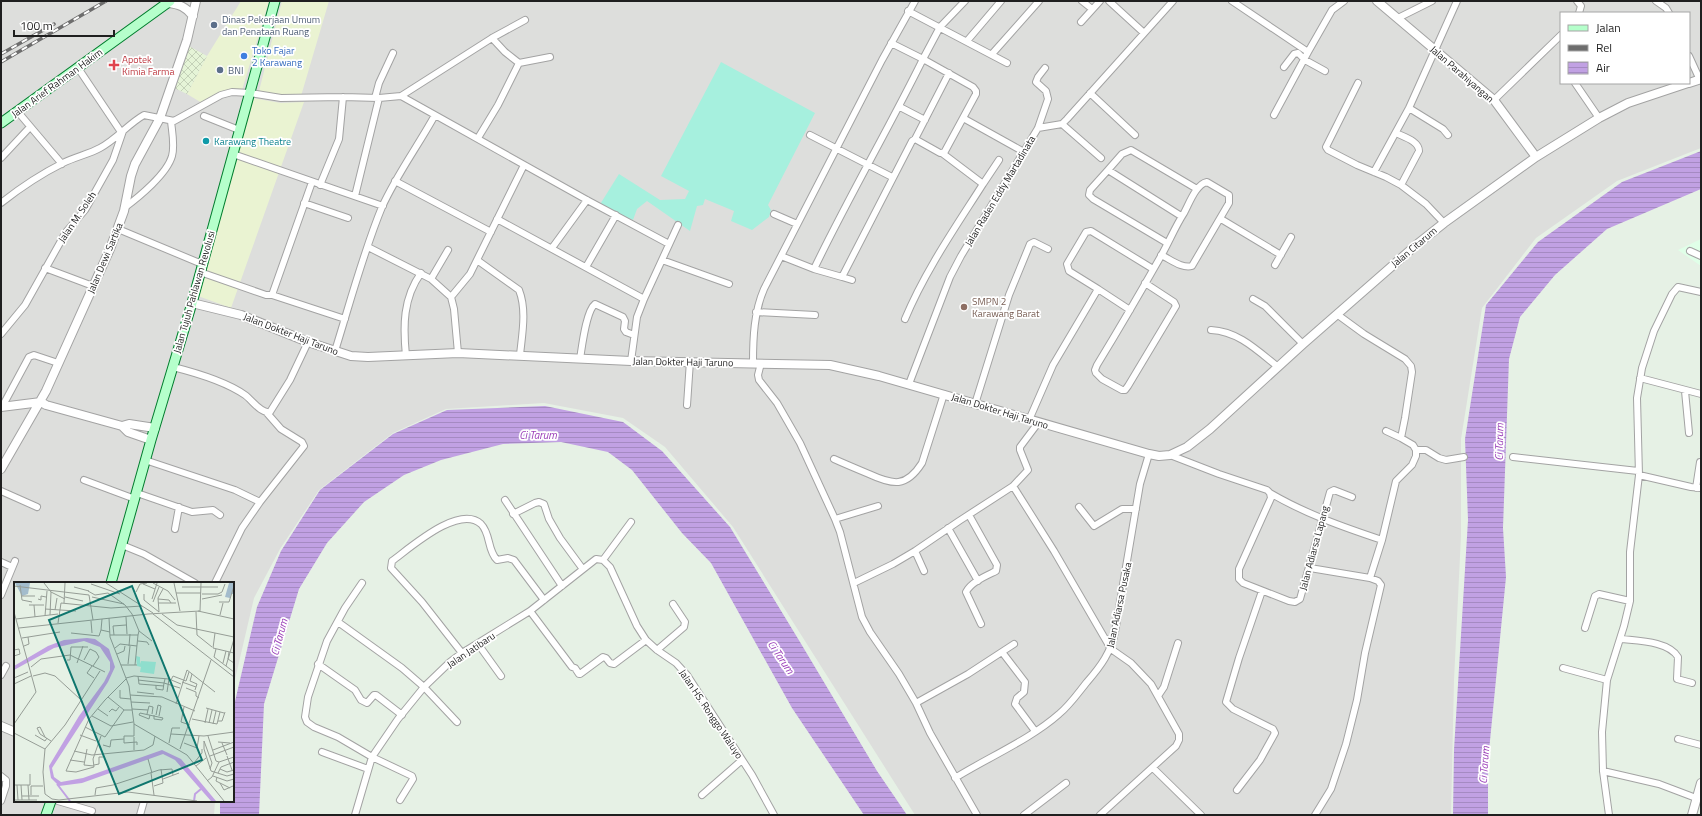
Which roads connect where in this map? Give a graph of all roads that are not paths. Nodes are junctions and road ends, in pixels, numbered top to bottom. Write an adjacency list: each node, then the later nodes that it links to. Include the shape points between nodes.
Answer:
1 (196, 1): 23 (street, Jalan Dewi Sartika)
2 (275, 1): 56 (main road, Jalan Tujuh Pahlawan Revolusi)
3 (915, 1): 20 (street)
4 (965, 1): 27 (street)
5 (1000, 1): 31 (street)
6 (1039, 1): 36 (street)
7 (1082, 1): 19 (street)
8 (1100, 1): 19 (street)
9 (1109, 1): 28 (street)
10 (1173, 1): 28 (street)
11 (1232, 1): 34 (street)
12 (1344, 1): 34 (street, via 1332,10)
13 (1377, 1): 24 (street, Jalan Parahiyangan)
14 (1432, 1): 24 (street)
15 (1457, 1): 33 (street)
16 (1577, 1): 21 (street, via 1581,6)
17 (1656, 1): 22 (street)
18 (169, 2): 23 (street, via 182,6); 44 (main road, Jalan Arief Rahman Hakim)
19 (1092, 9): 26 (street)
20 (908, 11): 27 (street); 32 (street)
21 (1579, 12)
22 (1668, 12)
23 (193, 16): 68 (street, Jalan Dewi Sartika)
24 (1398, 18): 33 (street, Jalan Parahiyangan)
25 (525, 20): 30 (street)
26 (1081, 22)
27 (940, 27): 31 (street); 39 (street)
28 (1144, 33): 53 (street)
29 (1560, 35): 58 (street)
30 (492, 38): 41 (street); 55 (street)
31 (967, 41): 36 (street)
32 (891, 43): 39 (street); 82 (street)
33 (1435, 51): 58 (street, Jalan Parahiyangan); 60 (street)
34 (1308, 52): 40 (street)
35 (393, 53): 57 (street, via 379,83)
36 (992, 54): 42 (street)
37 (550, 58): 41 (street)
38 (1690, 58): 48 (street)
39 (922, 59): 47 (street); 59 (street)
40 (1305, 60): 43 (street, via 1296,53); 46 (street); 63 (street)
41 (519, 63): 80 (street)
42 (1007, 63)
43 (1284, 67)
44 (78, 68): 61 (main road, Jalan Arief Rahman Hakim); 75 (street)
45 (1045, 68): 73 (street, via 1036,82 1048,94)
46 (1325, 71)
47 (949, 73): 65 (street, via 976,90); 67 (street)
48 (1700, 80): 50 (street, Jalan Citarum)
49 (1358, 82): 94 (street, via 1326,147)
50 (1690, 83)
51 (1576, 84): 66 (street)
52 (1686, 84): 66 (street, Jalan Citarum, via 1636,100)
53 (1090, 93): 71 (street); 78 (street)
54 (343, 96): 56 (street); 57 (street); 99 (street, via 339,139)
55 (401, 96): 57 (street); 62 (street)
56 (249, 97): 69 (street, via 232,92 221,95); 74 (main road, Jalan Tujuh Pahlawan Revolusi)
57 (377, 98): 102 (street)
58 (1494, 100): 86 (street, Jalan Parahiyangan)
59 (900, 107): 67 (street); 92 (street)
60 (1409, 108): 76 (street); 79 (street, via 1443,129)
61 (18, 112): 70 (main road, Jalan Arief Rahman Hakim); 72 (street)
62 (435, 115): 80 (street); 96 (street)
63 (1274, 115)
64 (204, 116): 74 (street)
65 (964, 118): 83 (street); 84 (street, via 947,150)
66 (1599, 118): 86 (street, Jalan Citarum)
67 (925, 120): 81 (street)
68 (158, 121): 69 (street); 75 (street, via 144,115); 107 (street, Jalan Dewi Sartika, via 135,164)
69 (171, 122): 107 (street, via 173,148 170,161 155,181)
70 (1, 123)
71 (1062, 124): 73 (street, Jalan Raden Eddy Martadinata); 88 (street)
72 (30, 127): 87 (street); 90 (street)
73 (1038, 128): 83 (street, Jalan Raden Eddy Martadinata)
74 (239, 130): 85 (main road, Jalan Tujuh Pahlawan Revolusi)
75 (122, 131): 90 (street, via 100,148); 135 (street, Jalan M. Soleh, via 113,160 85,210 66,232)
76 (1396, 133): 94 (street); 100 (street, via 1419,147)
77 (810, 135): 82 (street)
78 (1135, 135)
79 (1448, 135)
80 (478, 138): 91 (street)
81 (915, 139): 84 (street); 95 (street)
82 (836, 149): 92 (street); 115 (street)
83 (1024, 152): 176 (street, Jalan Raden Eddy Martadinata, via 950,277)
84 (942, 153): 98 (street)
85 (233, 154): 97 (street); 136 (main road, Jalan Tujuh Pahlawan Revolusi)
86 (1536, 157): 114 (street, Jalan Citarum)
87 (1, 158)
88 (1101, 158)
89 (999, 160): 98 (street)
90 (62, 164): 104 (street)
91 (524, 165): 103 (street); 112 (street)
92 (868, 166): 95 (street); 137 (street)
93 (1108, 170): 101 (street, via 1122,154 1131,150); 110 (street); 120 (street, via 1090,190 1090,196)
94 (1374, 172): 100 (street)
95 (892, 177): 140 (street)
96 (395, 181): 106 (street); 118 (street)
97 (312, 182): 99 (street); 105 (street)
98 (984, 184): 158 (street, via 929,269)
99 (320, 185): 102 (street)
100 (1401, 185): 114 (street, via 1426,204)
101 (1197, 189): 110 (street); 113 (street, via 1207,182 1229,195 1229,203)
102 (355, 196): 106 (street)
103 (587, 200): 109 (street); 123 (street)
104 (1, 203)
105 (304, 203): 111 (street); 148 (street)
106 (383, 206): 122 (street)
107 (124, 208): 117 (street, Jalan Dewi Sartika)
108 (774, 214): 115 (street)
109 (616, 215): 121 (street); 134 (street)
110 (1182, 216): 120 (street)
111 (348, 218)
112 (497, 219): 118 (street); 123 (street)
113 (1221, 219): 127 (street, via 1192,266 1187,268); 128 (street)
114 (1444, 223): 156 (street, Jalan Citarum, via 1389,268)
115 (797, 224): 129 (street)
116 (678, 225): 121 (street)
117 (118, 229): 136 (street); 145 (street, Jalan Dewi Sartika)
118 (491, 232): 131 (street)
119 (1291, 237): 128 (street)
120 (1167, 243): 127 (street)
121 (669, 244): 132 (street)
122 (368, 247): 139 (street); 157 (street)
123 (552, 248): 134 (street)
124 (1048, 249): 181 (street, via 1034,242 1030,244 1009,295)
125 (448, 250): 141 (street)
126 (1690, 252): 130 (street)
127 (1161, 255): 138 (street)
128 (1281, 255): 133 (street)
129 (781, 256): 137 (street); 154 (street, via 761,294)
130 (1701, 256)
131 (477, 260): 149 (street, via 470,274); 167 (street, via 519,290 523,318)
132 (662, 260): 144 (street); 150 (street)
133 (1275, 265)
134 (586, 267): 150 (street)
135 (45, 268): 145 (street); 160 (street, Jalan M. Soleh, via 25,305)
136 (201, 268): 148 (street, via 266,295); 152 (main road, Jalan Tujuh Pahlawan Revolusi)
137 (814, 269): 140 (street)
138 (1153, 269): 143 (street); 146 (street, via 1091,231 1086,232 1067,267)
139 (421, 273): 141 (street); 166 (street, via 411,290 406,308)
140 (842, 277): 142 (street)
141 (431, 278): 149 (street)
142 (852, 280)
143 (1145, 283): 153 (street); 153 (street, via 1174,302 1175,309 1128,386 1122,390 1102,379 1095,370)
144 (729, 284)
145 (93, 286): 171 (street, Jalan Dewi Sartika)
146 (1098, 289): 153 (street); 185 (street, via 1053,365)
147 (1701, 292): 175 (street, via 1683,287 1676,288 1654,331)
148 (272, 295): 157 (street)
149 (451, 297): 165 (street)
150 (644, 299): 161 (street)
151 (1253, 299): 163 (street, via 1265,306)
152 (192, 303): 162 (street, Jalan Dokter Haji Taruno, via 248,318); 173 (main road, Jalan Tujuh Pahlawan Revolusi)
153 (1130, 310)
154 (756, 312): 155 (street); 172 (street)
155 (815, 315)
156 (1338, 315): 163 (street, Jalan Citarum); 191 (street, via 1405,359 1411,366)
157 (345, 319): 164 (street)
158 (905, 319)
159 (1211, 330): 174 (street, via 1222,330 1240,338)
160 (1, 334)
161 (634, 335): 168 (street, via 624,330 623,317 595,304 587,323); 169 (street)
162 (308, 342): 164 (street, Jalan Dokter Haji Taruno); 184 (street, via 282,395)
163 (1303, 344): 174 (street, Jalan Citarum)
164 (335, 351): 166 (street, Jalan Dokter Haji Taruno, via 351,356)
165 (458, 353): 166 (street, Jalan Dokter Haji Taruno); 167 (street, Jalan Dokter Haji Taruno)
166 (406, 356)
167 (520, 356): 168 (street, Jalan Dokter Haji Taruno)
168 (580, 359): 169 (street, Jalan Dokter Haji Taruno)
169 (631, 361): 170 (street, Jalan Dokter Haji Taruno)
170 (690, 361): 172 (street, Jalan Dokter Haji Taruno); 182 (street)
171 (58, 363): 180 (street, Jalan Dewi Sartika); 183 (street, via 34,355 29,357)
172 (757, 363): 176 (street, Jalan Dokter Haji Taruno, via 830,365); 220 (street, via 759,380 777,403 803,448)
173 (173, 367): 184 (street, via 236,389); 188 (main road, Jalan Tujuh Pahlawan Revolusi)
174 (1278, 367): 195 (street, Jalan Citarum, via 1210,429 1187,447)
175 (1640, 378): 177 (street); 202 (street, via 1637,410)
176 (909, 384): 178 (street, Jalan Dokter Haji Taruno)
177 (1685, 391): 179 (street); 190 (street)
178 (944, 394): 181 (street, Jalan Dokter Haji Taruno); 198 (street, via 922,463 914,474 904,481 885,482)
179 (1701, 394)
180 (41, 402): 183 (street); 187 (street); 201 (street, Jalan Dewi Sartika)
181 (975, 404): 185 (street, Jalan Dokter Haji Taruno)
182 (687, 405)
183 (1, 407)
184 (267, 413): 211 (street, via 304,446)
185 (1029, 420): 186 (street, Jalan Dokter Haji Taruno)
186 (1038, 423): 194 (street, Jalan Dokter Haji Taruno); 204 (street, via 1020,447 1028,470)
187 (122, 426): 188 (street, via 130,424); 192 (street, via 128,432)
188 (155, 428): 192 (main road, Jalan Tujuh Pahlawan Revolusi)
189 (1386, 431): 191 (street)
190 (1689, 433)
191 (1401, 438): 193 (street, via 1412,444)
192 (151, 440): 199 (main road, Jalan Tujuh Pahlawan Revolusi)
193 (1416, 450): 196 (street, via 1426,450 1446,460); 225 (street, via 1412,465 1396,481)
194 (1149, 454): 195 (street, Jalan Dokter Haji Taruno); 216 (street, Jalan Adiarsa Pusaka)
195 (1170, 455): 207 (street)
196 (1464, 456)
197 (1513, 457): 202 (street)
198 (834, 459)
199 (145, 460): 208 (main road, Jalan Tujuh Pahlawan Revolusi); 211 (street, via 235,490)
200 (1700, 462): 205 (street)
201 (1, 469)
202 (1638, 473): 205 (street); 244 (street, via 1630,552)
203 (84, 480): 208 (street)
204 (1013, 486): 219 (street); 255 (street)
205 (1699, 488)
206 (1, 491): 213 (street)
207 (1270, 493): 221 (street, via 1293,507); 241 (street, Jalan Adiarsa Lapang, via 1239,569 1239,579 1243,584)
208 (136, 496): 214 (street); 226 (main road, Jalan Tujuh Pahlawan Revolusi)
209 (1352, 497): 221 (street, Jalan Adiarsa Lapang, via 1334,490 1330,492)
210 (505, 500): 217 (street)
211 (260, 502): 237 (street, via 242,528)
212 (878, 506): 220 (street)
213 (37, 507)
214 (179, 507): 218 (street, via 196,512 213,510); 224 (street)
215 (1079, 507): 216 (street, via 1094,526 1122,509)
216 (1136, 509): 255 (street, Jalan Adiarsa Pusaka)
217 (514, 514): 230 (street, via 542,502 560,538); 240 (street)
218 (220, 515)
219 (969, 515): 223 (street); 234 (street, via 998,565 996,571)
220 (835, 519): 239 (street)
221 (1322, 519): 225 (street); 231 (street, Jalan Adiarsa Lapang)
222 (630, 522): 228 (street)
223 (948, 528): 227 (street); 234 (street)
224 (175, 529)
225 (1382, 540): 233 (street)
226 (122, 545): 235 (main road, Jalan Tujuh Pahlawan Revolusi); 236 (street, via 144,554)
227 (915, 551): 232 (street); 239 (street)
228 (602, 560): 230 (street, Jalan Jatibaru, via 596,559); 251 (street, Jalan HS. Ronggo Waluyo, via 610,567)
229 (1, 562): 242 (street, via 14,564)
230 (582, 568): 240 (street, Jalan Jatibaru)
231 (1310, 568): 233 (street); 241 (street, Jalan Adiarsa Lapang, via 1300,599 1295,602)
232 (924, 571)
233 (1370, 578): 303 (street, via 1381,585 1366,647 1357,700 1331,789)
234 (978, 581): 248 (street, via 966,592)
235 (111, 582)
236 (193, 582)
237 (215, 582)
238 (362, 583): 247 (street)
239 (854, 583): 268 (street, via 862,617)
240 (562, 586): 243 (street, Jalan Jatibaru)
241 (1262, 591): 286 (street, via 1226,702 1273,729 1275,733 1260,760)
242 (1, 594)
243 (544, 600): 246 (street, Jalan Jatibaru); 258 (street, via 514,560 497,560 493,556 489,537 480,523 472,519 454,520 435,530 392,561 391,568 422,602)
244 (1630, 601): 249 (street, via 1599,594 1594,596); 250 (street)
245 (672, 604): 256 (street, via 684,622 684,627)
246 (530, 612): 251 (street, via 579,674 603,657 614,664); 253 (street, Jalan Jatibaru)
247 (338, 622): 259 (street); 266 (street)
248 (981, 624)
249 (1585, 628)
250 (1621, 639): 264 (street); 265 (street, via 1670,649 1678,657 1677,679)
251 (646, 640): 256 (street, Jalan HS. Ronggo Waluyo)
252 (1178, 643): 267 (street, via 1164,687)
253 (478, 644): 258 (street, Jalan Jatibaru); 263 (street)
254 (1014, 644): 257 (street)
255 (1111, 649): 267 (street, via 1142,674); 272 (street, Jalan Adiarsa Pusaka, via 1097,672 1060,713)
256 (657, 650): 278 (street, Jalan HS. Ronggo Waluyo, via 676,663 687,675)
257 (1002, 652): 268 (street); 272 (street, via 1024,682 1024,692 1015,704)
258 (462, 654): 266 (street, Jalan Jatibaru)
259 (318, 664): 269 (street, via 355,690 364,702 376,695); 277 (street, via 305,712 307,722)
260 (6, 666): 262 (street)
261 (1562, 668): 264 (street)
262 (1, 675)
263 (501, 676)
264 (1608, 680): 281 (street, via 1602,732)
265 (1692, 683)
266 (424, 687): 269 (street, Jalan Jatibaru); 270 (street)
267 (1158, 696): 279 (street, via 1179,734 1179,740)
268 (916, 703): 283 (street)
269 (402, 715): 277 (street, Jalan Jatibaru)
270 (457, 722)
271 (1, 726): 273 (street)
272 (1035, 731): 283 (street, Jalan Adiarsa Pusaka)
273 (14, 732)
274 (1678, 738): 275 (street)
275 (1701, 745)
276 (322, 752): 280 (street)
277 (372, 758): 280 (street, Jalan Jatibaru); 289 (street, via 413,777)
278 (742, 760): 287 (street); 298 (street, Jalan HS. Ronggo Waluyo)
279 (1153, 768): 301 (street); 302 (street)
280 (368, 769): 297 (street, Jalan Jatibaru)
281 (1603, 771): 288 (street, via 1659,784); 304 (street)
282 (1, 776): 290 (street, via 6,780)
283 (955, 778): 299 (street)
284 (1066, 783): 300 (street)
285 (1701, 783): 288 (street)
286 (1237, 790)
287 (702, 795)
288 (1696, 798): 305 (street)
289 (400, 800)
290 (1, 801)
291 (51, 802): 295 (main road)
292 (61, 802): 294 (street)
293 (144, 802): 296 (street)
294 (92, 811)
295 (46, 815)
296 (140, 815)
297 (355, 815)
298 (774, 815)
299 (977, 815)
300 (1024, 815)
301 (1100, 815)
302 (1201, 815)
303 (1315, 815)
304 (1609, 815)
305 (1692, 815)

